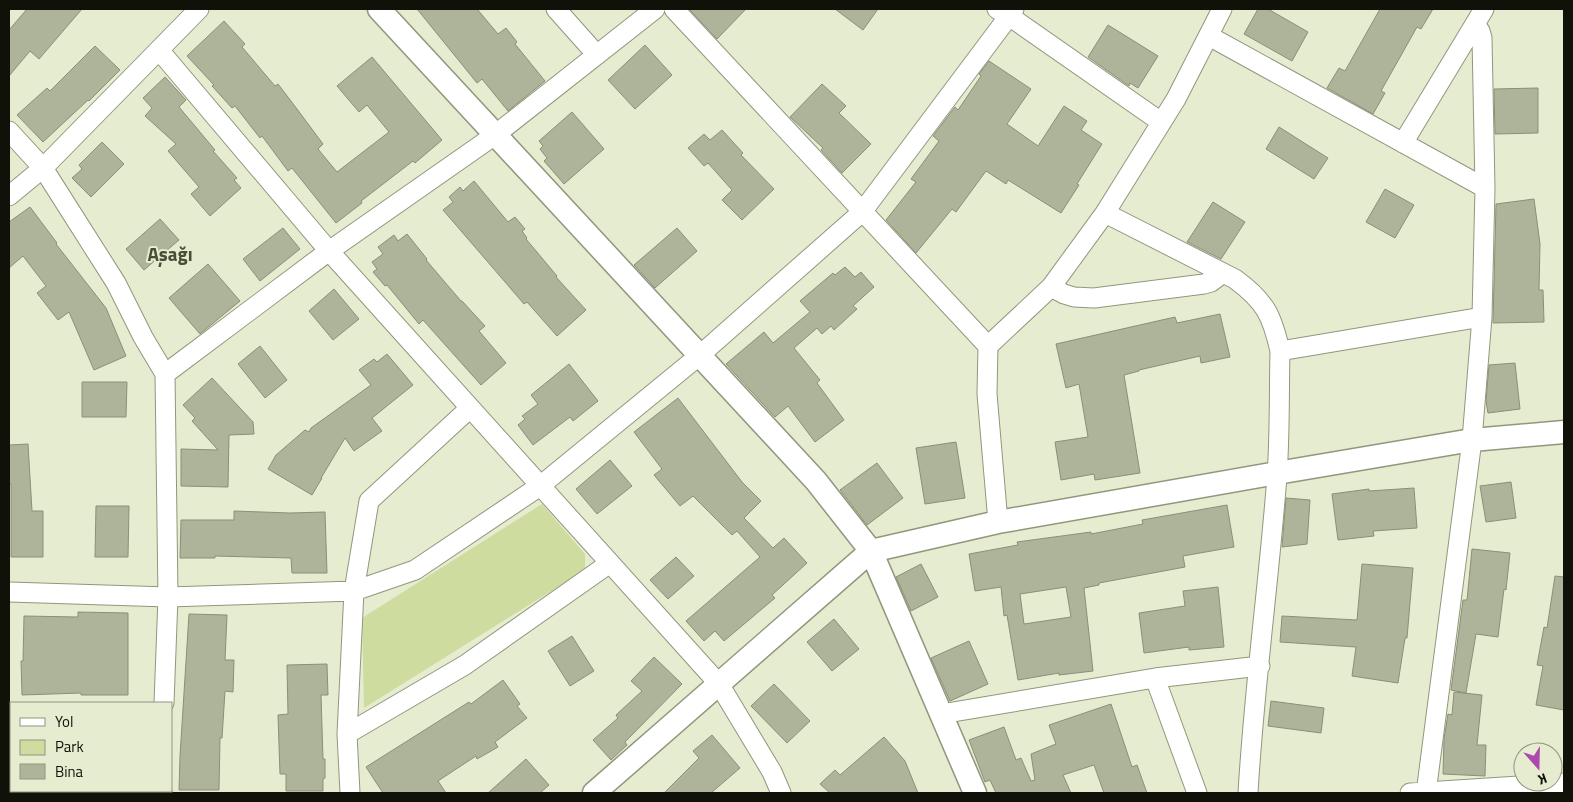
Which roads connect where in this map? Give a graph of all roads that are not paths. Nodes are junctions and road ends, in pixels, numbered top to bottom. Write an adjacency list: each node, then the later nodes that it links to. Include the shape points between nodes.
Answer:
1 (198, 9): 10 (street)
2 (379, 9): 14 (street)
3 (556, 9): 11 (street)
4 (655, 9): 11 (street)
5 (674, 9): 19 (street)
6 (1222, 9): 9 (street)
7 (1007, 11): 12 (street); 19 (street)
8 (1480, 17): 15 (street); 17 (street)
9 (1209, 36): 12 (street); 15 (street)
10 (159, 50): 16 (street); 21 (street)
11 (597, 55): 14 (street)
12 (1161, 122): 20 (street)
13 (9, 132): 16 (street)
14 (495, 135): 21 (street); 27 (street)
15 (1403, 143): 17 (street)
16 (43, 168): 18 (street); 28 (street, via 116,283)
17 (1485, 188): 24 (street)
18 (9, 196)
19 (862, 212): 25 (street); 27 (street)
20 (1105, 213): 22 (street); 23 (street)
21 (330, 250): 28 (street); 29 (street)
22 (1223, 273): 23 (street, via 1204,284 1094,298 1064,294); 26 (street, via 1251,291 1262,303)
23 (1051, 287): 25 (street)
24 (1482, 317): 26 (street); 31 (street)
25 (988, 346): 34 (street, via 988,394)
26 (1280, 351): 32 (street)
27 (700, 355): 33 (street); 35 (street, via 816,481)
28 (165, 374): 39 (street)
29 (470, 408): 33 (street); 37 (street, via 370,501)
30 (1564, 432): 31 (street)
31 (1472, 440): 32 (street); 53 (street)
32 (1277, 473): 34 (street); 40 (street)
33 (540, 486): 36 (street); 37 (street, via 415,570)
34 (998, 522): 35 (street)
35 (871, 551): 42 (street); 44 (street)
36 (610, 563): 42 (street); 45 (street, via 465,665)
37 (354, 591): 39 (street); 45 (street)
38 (9, 592): 39 (street)
39 (168, 597): 43 (street)
40 (1260, 666): 41 (street); 52 (street)
41 (1156, 678): 44 (street); 51 (street)
42 (719, 684): 48 (street); 49 (street, via 772,772)
43 (164, 702)
44 (941, 714): 50 (street)
45 (347, 734): 47 (street)
46 (1564, 783): 53 (street)
47 (350, 793)
48 (594, 793)
49 (781, 793)
50 (975, 793)
51 (1196, 793)
52 (1248, 793)
53 (1420, 793)

